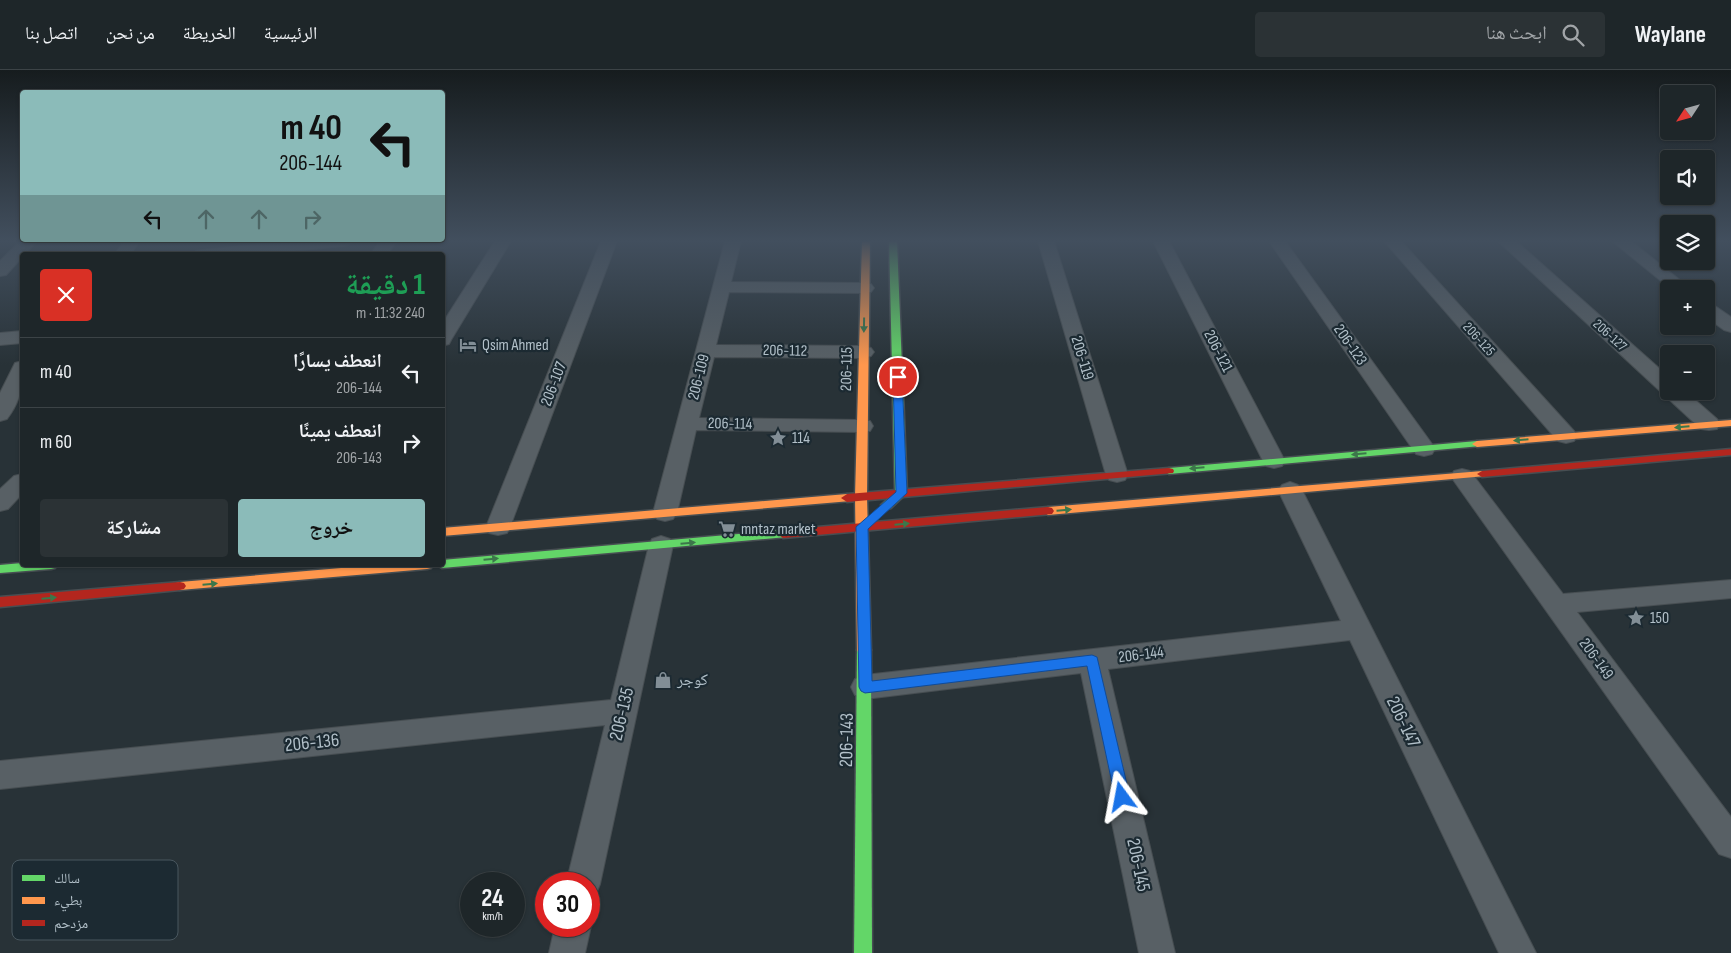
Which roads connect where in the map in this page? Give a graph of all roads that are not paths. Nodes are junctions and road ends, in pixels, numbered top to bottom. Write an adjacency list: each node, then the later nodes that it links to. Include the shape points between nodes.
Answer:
1 (478, 282): 15 (street)
2 (593, 282): 40 (street, 206-107)
3 (722, 282): 11 (street, 206-109)
4 (865, 282): 12 (street, 206-115)
5 (894, 282): 36 (street)
6 (1059, 282): 32 (street, 206-119)
7 (1182, 282): 31 (street, 206-121)
8 (1306, 282): 29 (street, 206-123)
9 (1429, 282): 28 (street, 206-125)
10 (1552, 282): 21 (street, 206-127)
11 (721, 287): 12 (street); 18 (street, 206-109)
12 (865, 288): 19 (street, 206-115, one-way to 19)
13 (1715, 314): 14 (street)
14 (1731, 326)
15 (445, 335)
16 (20, 337): 17 (street)
17 (0, 339)
18 (705, 350): 19 (street, 206-112); 25 (street, 206-109)
19 (864, 352): 27 (street, 206-115)
20 (20, 371): 23 (street)
21 (1660, 380)
22 (1682, 400): 26 (street)
23 (0, 415)
24 (1731, 423): 26 (street)
25 (687, 424): 27 (street, 206-114); 39 (street, 206-109)
26 (1709, 424): 28 (street, one-way to 28)
27 (862, 426): 37 (street, 206-115)
28 (1566, 436): 29 (street, one-way to 29)
29 (1424, 449): 31 (street, one-way to 31)
30 (1731, 452): 33 (street)
31 (1274, 461): 32 (street, one-way to 32)
32 (1117, 475): 36 (street)
33 (1462, 476): 35 (street); 50 (street, 206-149)
34 (20, 484): 38 (street)
35 (1290, 490): 41 (street, one-way to 35); 51 (street, 206-147)
36 (901, 493): 37 (street); 41 (street)
37 (861, 496): 39 (street); 41 (street, 206-115)
38 (0, 503)
39 (664, 513): 40 (street)
40 (498, 527): 42 (street)
41 (862, 527): 43 (street, one-way to 41); 53 (street, 206-143)
42 (445, 532)
43 (662, 545): 44 (street, one-way to 43); 54 (street, 206-135)
44 (445, 564)
45 (26, 567): 47 (street)
46 (404, 567): 49 (street, one-way to 46)
47 (0, 569)
48 (1731, 588): 50 (street)
49 (0, 602)
50 (1556, 604): 56 (street, 206-149)
51 (1357, 629): 52 (street, 206-144); 62 (street, 206-147)
52 (1092, 660): 53 (street, 206-144); 61 (street, 206-145)
53 (865, 687): 60 (street, 206-143)
54 (623, 711): 55 (street, 206-136); 57 (street, 206-135)
55 (0, 775)
56 (1731, 843)
57 (586, 872)
58 (571, 937): 59 (street)
59 (567, 953)
60 (862, 953)
61 (1157, 953)
62 (1518, 953)

